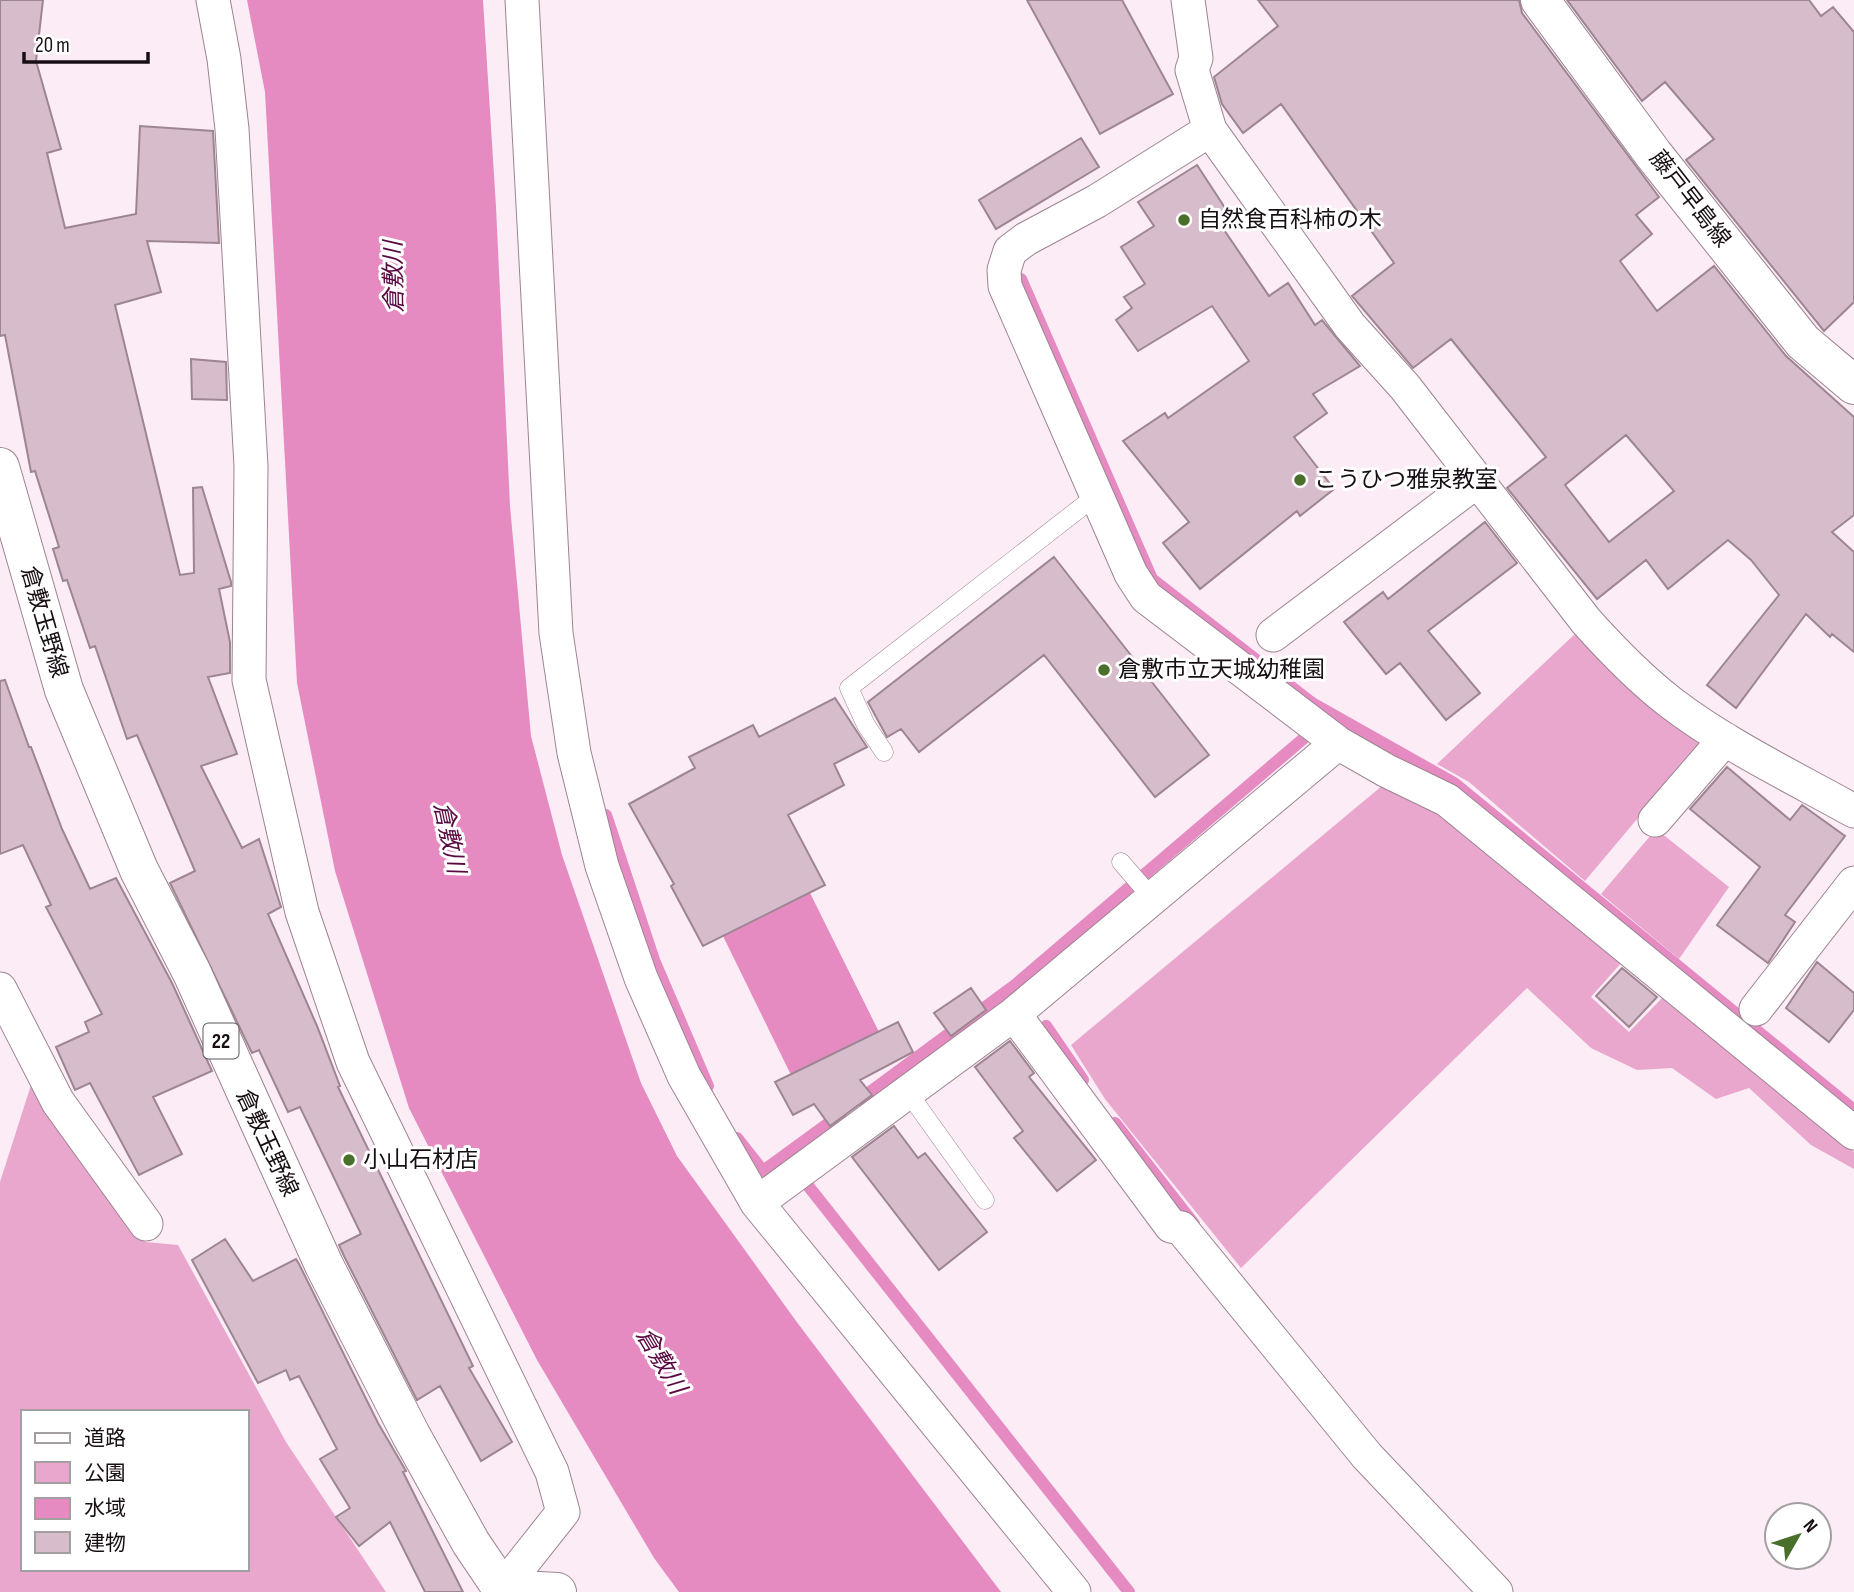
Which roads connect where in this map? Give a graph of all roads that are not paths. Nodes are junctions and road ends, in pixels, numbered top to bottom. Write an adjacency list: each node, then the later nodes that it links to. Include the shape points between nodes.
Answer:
1 (213, 0): 25 (street, via 232,129 251,466 249,680 302,912 353,1062 552,1472 563,1512)
2 (522, 0): 23 (street, via 556,633 574,753 603,866 641,978 684,1076)
3 (1188, 0): 5 (street, via 1196,58 1192,70)
4 (1541, 0): 6 (main road, 藤戸早島線, via 1654,155 1803,342)
5 (1210, 130): 7 (street, via 1350,326 1405,387); 9 (street, via 1026,239 1010,251 1004,270 1005,286)
6 (1854, 385)
7 (1477, 481): 10 (street); 11 (street, via 1614,652 1671,703)
8 (3, 490): 25 (main road, 倉敷玉野線 / 22, via 64,690 139,870 192,973 324,1265 411,1435)
9 (1097, 495): 12 (street, via 1146,597); 13 (lane, via 849,688)
10 (1273, 635)
11 (1725, 739): 14 (street); 15 (street)
12 (1338, 743): 19 (street, via 1136,879); 21 (street, via 1447,800)
13 (884, 752)
14 (1854, 811)
15 (1656, 820)
16 (1854, 883): 18 (street)
17 (0, 989): 24 (street, via 58,1102)
18 (1756, 1009)
19 (1014, 1014): 20 (street); 28 (street, via 1171,1226 1181,1228 1367,1456)
20 (907, 1091): 22 (lane); 23 (street)
21 (1854, 1133)
22 (985, 1200)
23 (757, 1203): 27 (street)
24 (146, 1224)
25 (502, 1591): 26 (main road)
26 (557, 1592)
27 (1074, 1592)
28 (1496, 1592)

